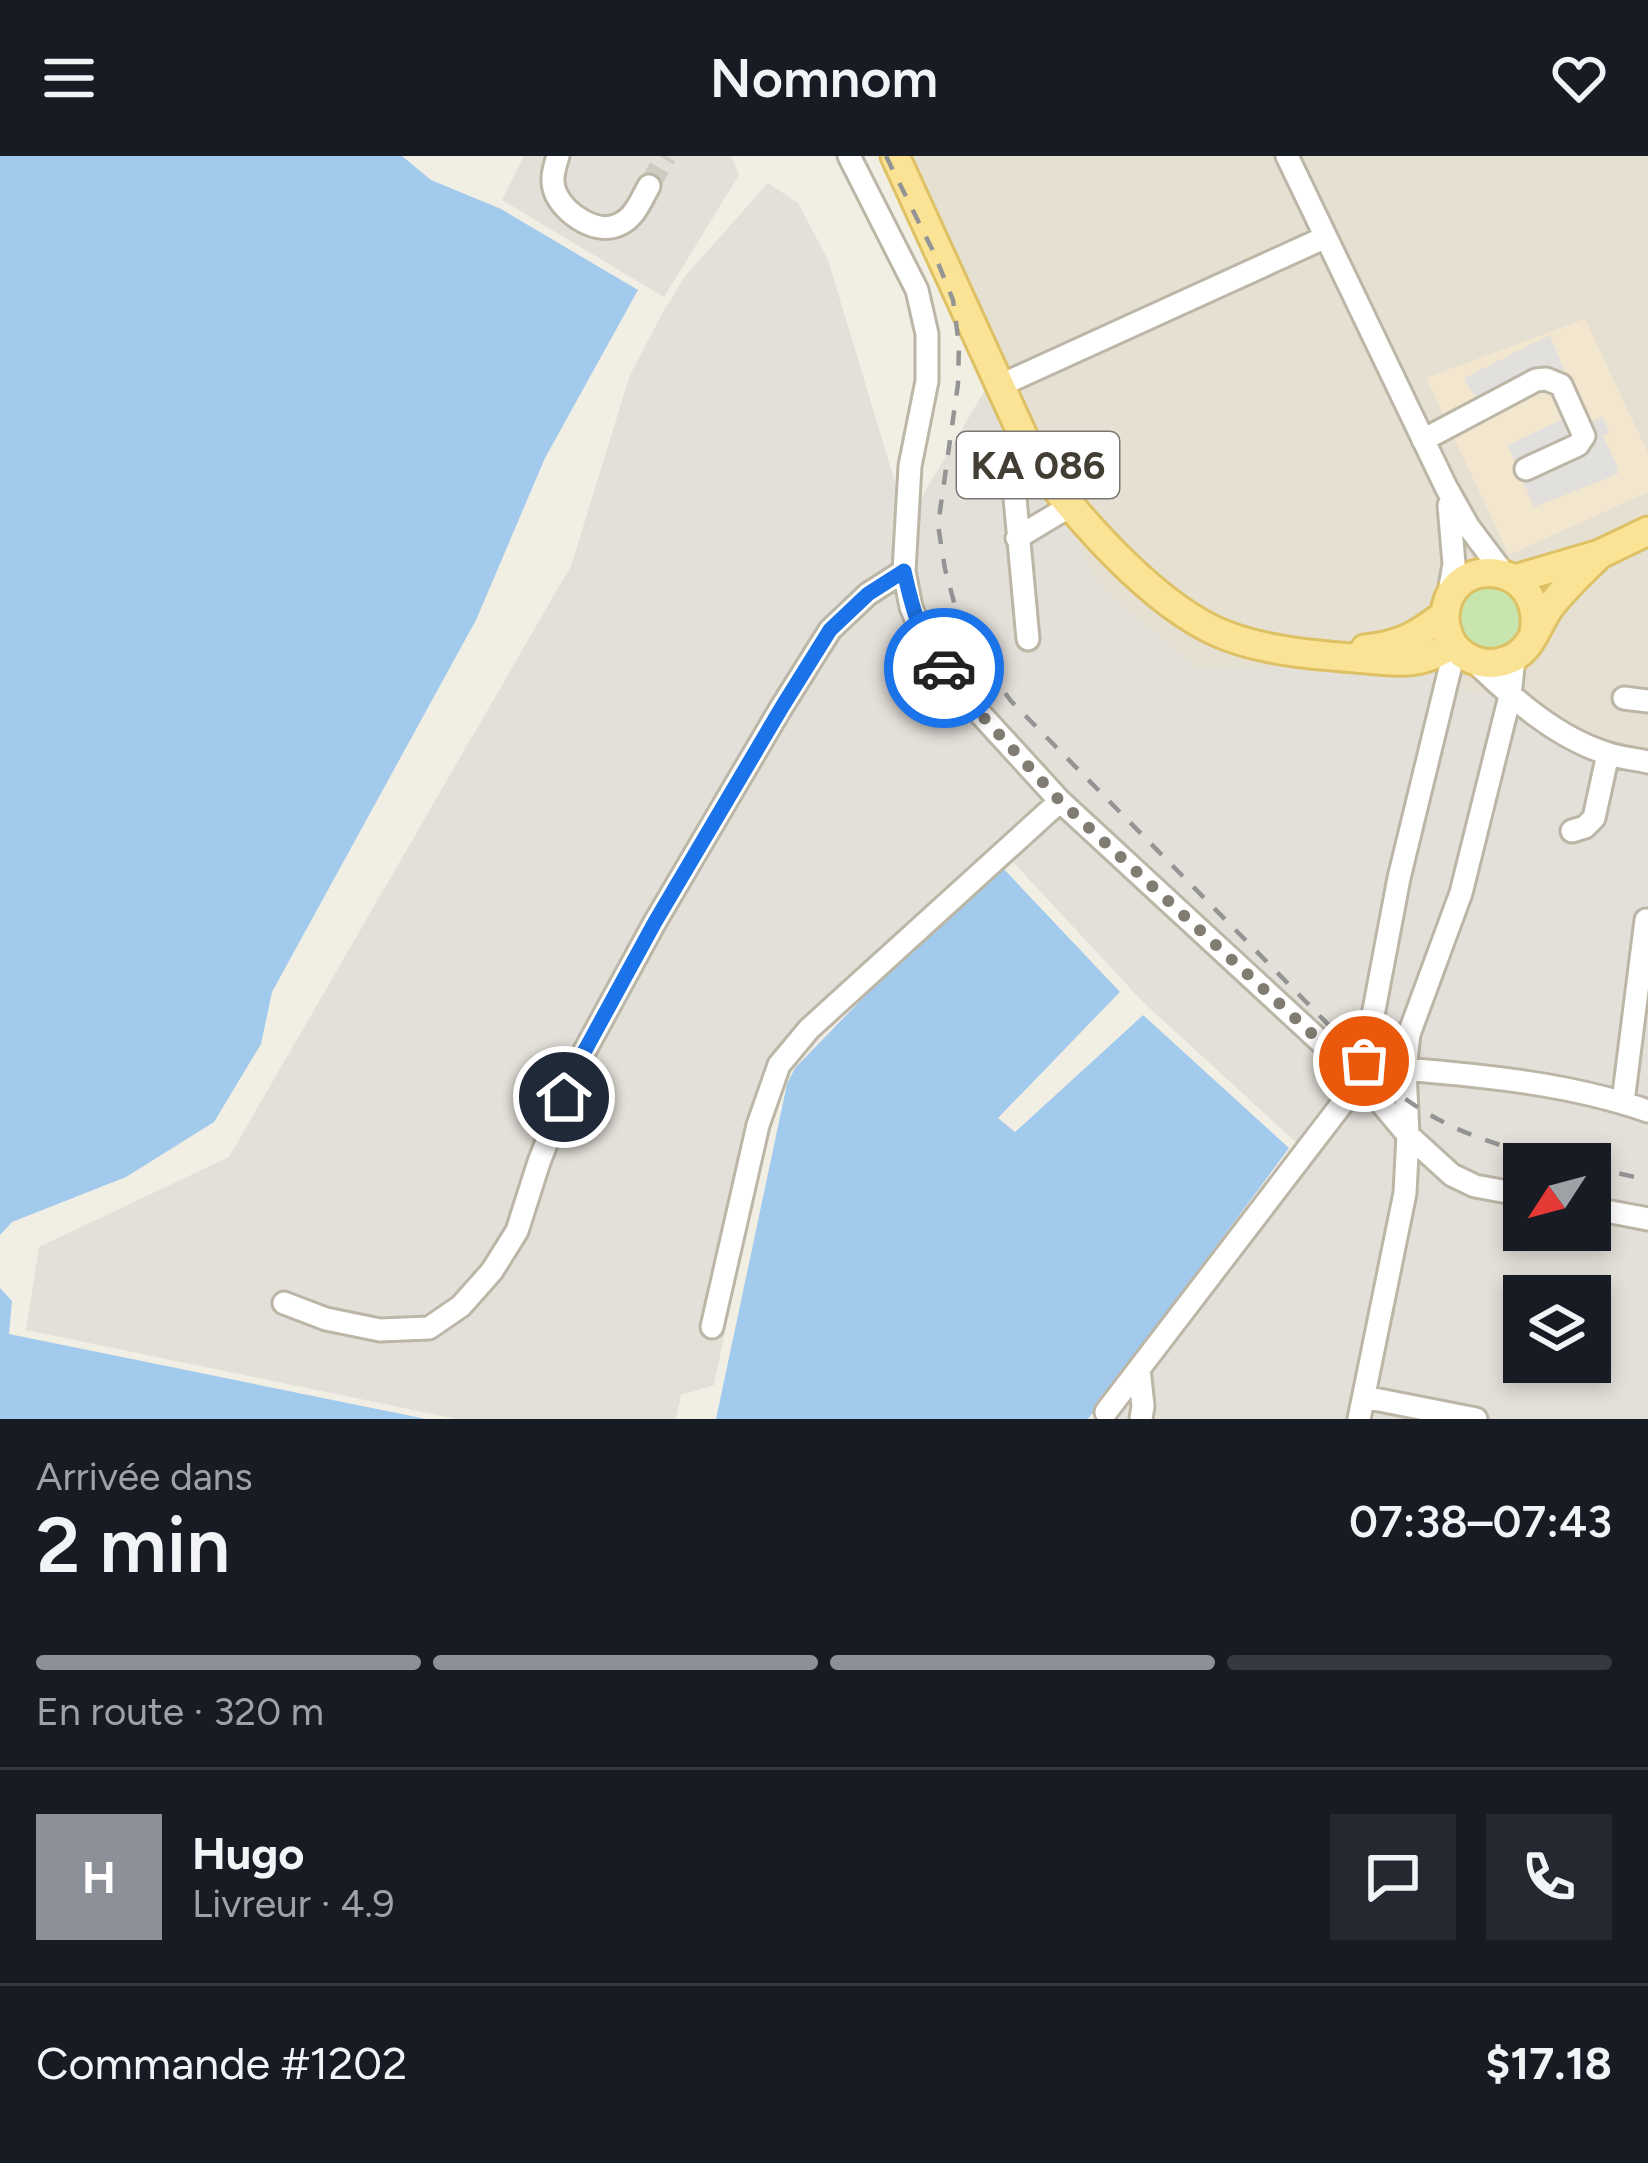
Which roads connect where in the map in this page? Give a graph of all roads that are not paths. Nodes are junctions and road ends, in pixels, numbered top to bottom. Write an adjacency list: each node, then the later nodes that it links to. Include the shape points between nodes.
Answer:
1 (558, 156): 5 (street, via 556,196 596,228 631,217)
2 (850, 156): 16 (street, via 917,290 927,334)
3 (895, 156): 7 (main road, KA 086)
4 (1288, 156): 6 (street)
5 (649, 186)
6 (1326, 237): 7 (street); 8 (street)
7 (999, 386): 9 (main road, KA 086)
8 (1423, 440): 10 (street, via 1546,380 1561,385 1584,436); 11 (street)
9 (1035, 462): 12 (main road, KA 086); 14 (street, via 1014,487)
10 (1526, 469)
11 (1446, 487): 17 (street); 18 (street, via 1454,565)
12 (1070, 506): 14 (street); 22 (main road, KA 086, via 1175,607 1226,635)
13 (1648, 531): 15 (main road)
14 (1018, 538): 20 (street)
15 (1600, 554): 17 (main road); 19 (main road)
16 (904, 571): 29 (street, via 926,646); 41 (street, via 830,630 689,863 577,1065 517,1231 492,1271 429,1328 380,1330)
17 (1510, 576): 18 (main road, via 1465,579); 19 (main road, via 1534,602)
18 (1446, 607): 21 (main road, via 1446,628); 22 (main road, KA 086, via 1418,636 1387,647)
19 (1534, 633): 23 (main road)
20 (1028, 639)
21 (1460, 650): 22 (main road, KA 086, via 1401,662); 23 (main road, via 1486,664); 24 (street); 34 (street, via 1399,878)
22 (1308, 655)
23 (1514, 658): 24 (street)
24 (1510, 696): 27 (street); 32 (street, via 1460,893)
25 (1624, 698): 26 (street)
26 (1648, 701)
27 (1608, 754): 28 (street); 30 (street, via 1594,818)
28 (1648, 762)
29 (1060, 801): 34 (street); 42 (street, via 778,1065)
30 (1572, 831)
31 (1646, 920): 35 (street)
32 (1409, 1034): 33 (street); 34 (street)
33 (1405, 1069): 35 (street); 37 (street)
34 (1361, 1079): 37 (street); 43 (street)
35 (1623, 1102): 36 (street)
36 (1648, 1111)
37 (1408, 1135): 38 (street, via 1451,1175); 44 (street, via 1405,1193)
38 (1503, 1191)
39 (1611, 1212): 40 (street)
40 (1648, 1219)
41 (284, 1303)
42 (712, 1327)
43 (1139, 1369): 45 (street); 46 (street)
44 (1361, 1408): 47 (street)
45 (1106, 1412)
46 (1141, 1419)
47 (1477, 1419)

